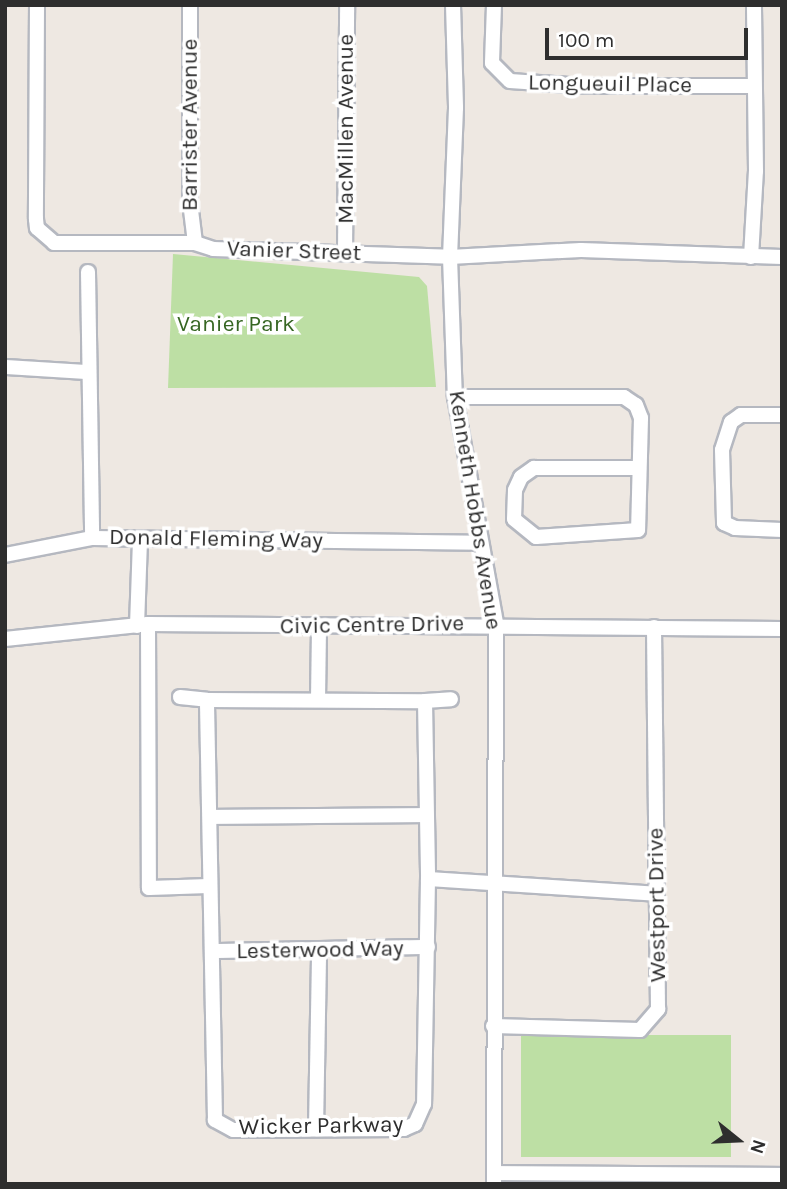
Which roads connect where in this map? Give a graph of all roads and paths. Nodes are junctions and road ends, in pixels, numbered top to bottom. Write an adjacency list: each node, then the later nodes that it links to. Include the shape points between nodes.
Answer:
1 (37, 5): 8 (street, Vanier Street, via 37,228 66,246)
2 (190, 5): 8 (street, Barrister Avenue, via 190,202)
3 (346, 5): 9 (street, MacMillen Avenue)
4 (453, 5): 10 (street, Kenneth Hobbs Avenue)
5 (494, 5): 7 (street, Longueuil Place, via 492,63 510,81)
6 (754, 5): 7 (street)
7 (752, 86): 11 (street, via 756,171)
8 (195, 243): 9 (street, Vanier Street, via 213,249)
9 (345, 253): 10 (street, Vanier Street)
10 (450, 257): 11 (street, Vanier Street, via 580,250); 16 (street, Kenneth Hobbs Avenue)
11 (751, 257): 12 (street, Vanier Street)
12 (782, 257)
13 (88, 272): 15 (street, Donald Fleming Way)
14 (5, 367): 15 (street)
15 (88, 372): 20 (street, Donald Fleming Way)
16 (455, 397): 18 (street, via 624,397 636,405 640,418); 22 (street, Kenneth Hobbs Avenue)
17 (782, 415): 19 (street, via 741,415 731,422 722,450 724,523 743,529)
18 (639, 468): 18 (street, via 638,530 536,537 514,519 518,484 534,468)
19 (782, 530)
20 (92, 538): 21 (street, Donald Fleming Way); 23 (street)
21 (140, 539): 22 (street, Donald Fleming Way); 25 (street)
22 (479, 542): 24 (street, Kenneth Hobbs Avenue)
23 (5, 555)
24 (496, 623): 26 (street, Civic Centre Drive); 27 (street, Civic Centre Drive); 39 (street, Kenneth Hobbs Avenue)
25 (143, 625): 26 (street, Civic Centre Drive); 29 (street, Civic Centre Drive); 38 (street, via 149,888)
26 (319, 626): 33 (street)
27 (654, 627): 28 (street, Civic Centre Drive); 40 (street, Westport Drive)
28 (782, 629)
29 (5, 639)
30 (180, 697): 32 (street)
31 (451, 699): 34 (street)
32 (207, 700): 33 (street); 36 (street, Wicker Parkway)
33 (318, 700): 34 (street)
34 (425, 701): 35 (street, Wicker Parkway)
35 (424, 815): 36 (street); 37 (street, Wicker Parkway)
36 (211, 817): 38 (street, Wicker Parkway)
37 (428, 879): 39 (street); 41 (street, Wicker Parkway)
38 (209, 886): 42 (street, Wicker Parkway)
39 (493, 886): 40 (street); 44 (street, Kenneth Hobbs Avenue)
40 (657, 894): 44 (street, Westport Drive, via 658,1009 639,1030)
41 (428, 947): 43 (street, Lesterwood Way); 45 (street, Wicker Parkway, via 423,1116 404,1129)
42 (212, 951): 43 (street, Lesterwood Way); 45 (street, Wicker Parkway, via 215,1120 233,1130)
43 (319, 952): 45 (street)
44 (493, 1026): 47 (street, Kenneth Hobbs Avenue)
45 (316, 1129)
46 (782, 1175): 48 (street)
47 (494, 1179): 48 (street)
48 (730, 1180)

